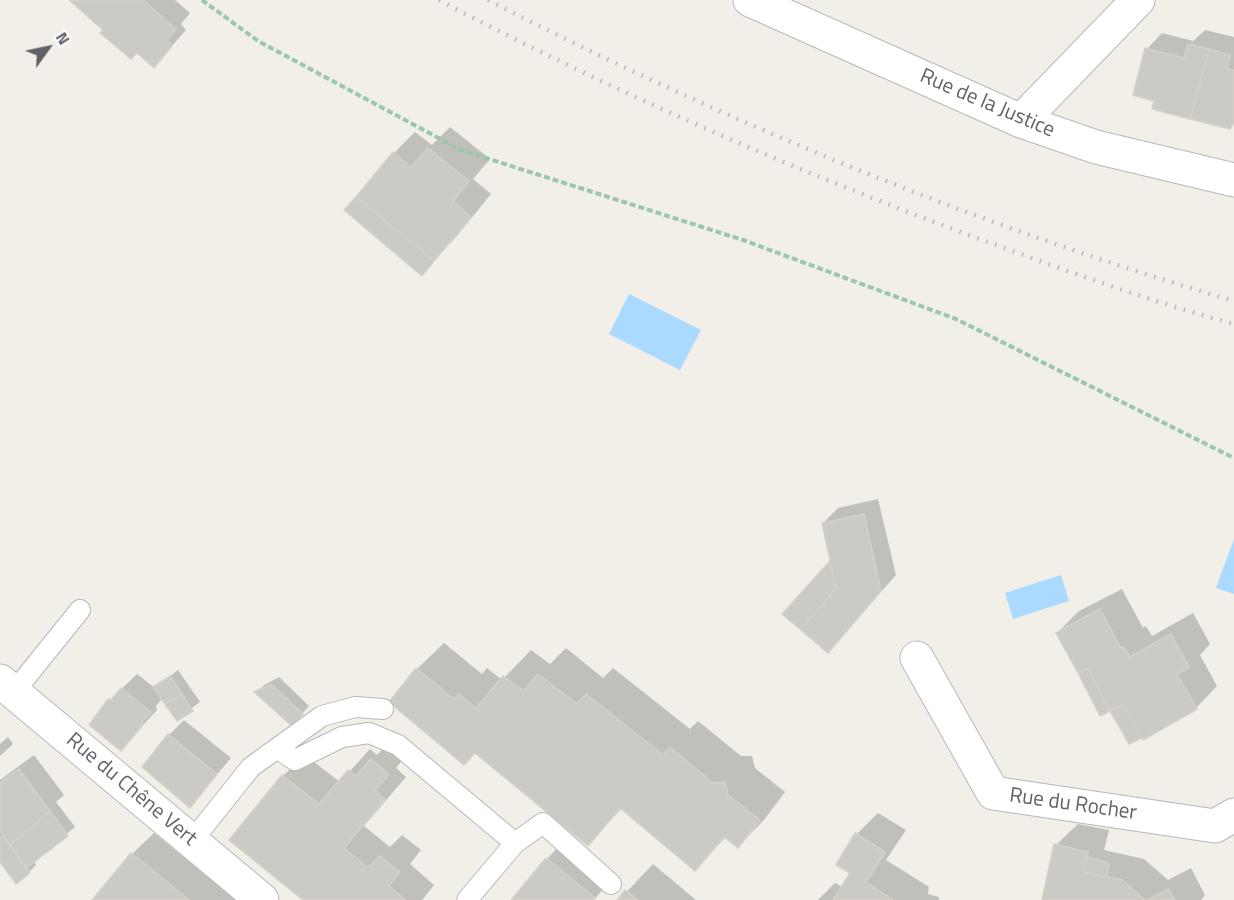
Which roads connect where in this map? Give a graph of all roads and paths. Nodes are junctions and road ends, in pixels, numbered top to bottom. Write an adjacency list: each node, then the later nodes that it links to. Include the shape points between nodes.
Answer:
1 (202, 0): 6 (path, via 258,41 461,150 742,240 956,319)
2 (750, 0): 4 (street, Rue de la Justice)
3 (1138, 0): 4 (street)
4 (1021, 122): 5 (street, Rue de la Justice, via 1096,147)
5 (1234, 180)
6 (1234, 458)
7 (80, 610): 9 (lane)
8 (917, 658): 12 (street, Rue du Rocher, via 993,793 1215,826)
9 (7, 686): 13 (street, Rue du Chêne Vert)
10 (383, 709): 11 (lane, via 355,707 322,716)
11 (278, 749): 13 (lane, via 251,767); 14 (lane, via 295,760 342,737 369,732 398,745)
12 (1234, 816)
13 (192, 841): 16 (street, Rue du Chêne Vert)
14 (515, 843): 15 (lane, via 543,823); 17 (lane)
15 (611, 884)
16 (262, 900)
17 (467, 900)

